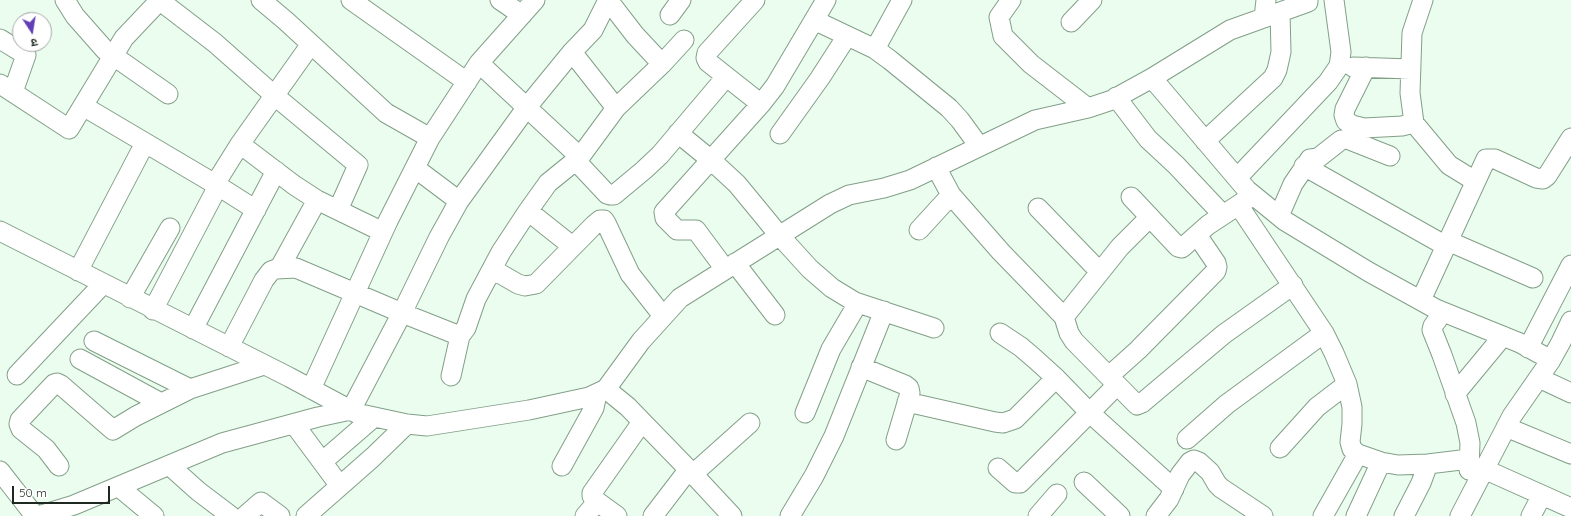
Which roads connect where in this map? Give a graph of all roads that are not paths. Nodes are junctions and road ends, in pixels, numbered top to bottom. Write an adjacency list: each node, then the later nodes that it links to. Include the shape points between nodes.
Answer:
1 (66, 0): 26 (street, via 75,16 105,50)
2 (160, 0): 26 (street, via 124,38); 37 (street, via 215,43)
3 (351, 0): 34 (street)
4 (500, 0): 17 (street)
5 (535, 0): 17 (street)
6 (608, 0): 25 (street, via 593,30); 28 (street)
7 (756, 0): 32 (street, via 706,56 708,62)
8 (826, 0): 18 (street)
9 (902, 0): 24 (street)
10 (1011, 0): 43 (street, via 999,17 1003,36 1031,64)
11 (1092, 0): 19 (street)
12 (1308, 0): 16 (street)
13 (1334, 0): 29 (street, via 1341,52)
14 (1422, 0): 31 (street, via 1412,34)
15 (266, 1): 23 (street)
16 (1270, 10): 33 (street, via 1230,30); 49 (street, via 1281,52 1277,70 1273,78)
17 (522, 16): 27 (street)
18 (814, 20): 20 (street); 39 (street, via 775,86)
19 (1071, 22)
20 (847, 36): 24 (street); 46 (street)
21 (0, 38): 35 (street, via 26,54)
22 (684, 40): 28 (street)
23 (311, 44): 37 (street); 47 (street, via 386,113)
24 (875, 49): 52 (street, via 949,108)
25 (572, 52): 41 (street); 42 (street)
26 (114, 56): 36 (street); 40 (street)
27 (479, 63): 34 (street); 41 (street)
28 (662, 64): 42 (street)
29 (1339, 66): 30 (street); 60 (street, via 1328,82)
30 (1366, 67): 31 (street); 44 (street, via 1345,109 1346,121 1360,128)
31 (1411, 69): 44 (street, via 1410,93)
32 (726, 77): 39 (street); 45 (street)
33 (1152, 78): 38 (street); 49 (street)
34 (466, 82): 47 (street)
35 (6, 88): 40 (street, via 70,129)
36 (168, 94)
37 (275, 96): 51 (street); 70 (street, via 358,165)
38 (1116, 97): 43 (street); 67 (street, via 1148,139 1181,170)
39 (761, 104): 55 (street)
40 (83, 106): 50 (street)
41 (528, 107): 54 (street); 66 (street)
42 (616, 108): 54 (street)
43 (1088, 108): 52 (street, via 1034,120)
44 (1414, 123): 61 (street, via 1449,165)
45 (678, 133): 54 (street, via 660,155 612,196 607,194); 55 (street)
46 (780, 134)
47 (430, 138): 58 (street)
48 (1571, 138): 61 (street, via 1543,179 1491,158 1485,161)
49 (1205, 141): 60 (street)
50 (145, 143): 62 (street); 86 (street)
51 (240, 144): 59 (street); 62 (street)
52 (979, 146): 57 (street)
53 (1390, 156): 56 (street, via 1343,139 1319,158 1311,158)
54 (578, 159): 71 (street, via 548,183)
55 (711, 160): 78 (street, via 747,194); 83 (street, via 663,214 664,218 678,230 696,230)
56 (1304, 166): 72 (street); 80 (street)
57 (936, 167): 63 (street); 78 (street, via 910,180 849,195)
58 (415, 168): 66 (street); 77 (street)
59 (276, 172): 65 (street); 69 (street)
60 (1237, 178): 67 (street)
61 (1475, 181): 80 (street)
62 (216, 185): 69 (street); 95 (street)
63 (952, 194): 75 (street); 101 (street, via 1001,252)
64 (1131, 197): 73 (street)
65 (317, 200): 70 (street); 85 (street)
66 (459, 201): 98 (street)
67 (1238, 205): 72 (street); 79 (street); 90 (street)
68 (1038, 208): 87 (street)
69 (256, 210): 104 (street)
70 (338, 210): 77 (street)
71 (528, 211): 81 (street); 84 (street)
72 (1279, 216): 93 (street, via 1369,272)
73 (1150, 217): 79 (street, via 1180,248); 87 (street, via 1134,231)
74 (170, 228): 92 (street)
75 (919, 230)
76 (0, 232): 86 (street)
77 (383, 232): 91 (street)
78 (779, 235): 83 (street); 94 (street, via 818,276 844,296)
79 (1197, 235): 120 (street, via 1216,263 1216,271 1138,350)
80 (1447, 244): 88 (street); 93 (street)
81 (572, 246): 84 (street, via 541,280 531,286 518,284); 100 (street, via 600,220 605,221 630,274)
82 (1571, 265): 111 (street)
83 (730, 266): 99 (street); 100 (street, via 680,298)
84 (492, 269): 107 (street)
85 (279, 270): 91 (street, via 296,268); 110 (street, via 271,271 264,280)
86 (78, 271): 89 (street)
87 (1100, 272): 101 (street)
88 (1532, 278)
89 (103, 284): 92 (street); 116 (street)
90 (1293, 285): 106 (street); 120 (street, via 1224,334 1142,403 1134,404)
91 (354, 293): 98 (street); 123 (street)
92 (130, 298): 95 (street)
93 (1421, 300): 97 (street)
94 (858, 303): 96 (street); 130 (street, via 831,348)
95 (153, 310): 104 (street)
96 (884, 312): 103 (street); 115 (street)
97 (1443, 312): 108 (street); 126 (street, via 1432,330)
98 (402, 313): 107 (street); 129 (street)
99 (775, 315)
100 (663, 316): 124 (street)
101 (1064, 317): 120 (street, via 1074,341)
102 (1571, 321): 113 (street)
103 (934, 328)
104 (193, 329): 110 (street)
105 (1000, 333): 118 (street, via 1021,347)
106 (1324, 333): 121 (street); 138 (street, via 1227,404)
107 (460, 336): 117 (street)
108 (1503, 336): 111 (street); 126 (street)
109 (94, 341): 122 (street)
110 (229, 348): 114 (street)
111 (1528, 348): 113 (street)
112 (80, 359): 128 (street)
113 (1551, 360): 119 (street)
114 (264, 365): 122 (street); 123 (street)
115 (861, 367): 127 (street, via 908,386 910,393); 175 (street, via 829,447)
116 (17, 375)
117 (451, 376)
118 (1056, 378): 127 (street, via 1015,419 1003,423); 131 (street)
119 (1539, 378): 125 (street); 137 (street)
120 (1113, 380): 131 (street)
121 (1347, 384): 140 (street, via 1317,407); 141 (street, via 1352,407 1350,442 1352,449)
122 (190, 389): 128 (street)
123 (311, 389): 129 (street)
124 (601, 391): 133 (street); 136 (street, via 589,398 521,411 427,426); 149 (street)
125 (1571, 393)
126 (1456, 394): 143 (street, via 1470,443)
127 (907, 402): 139 (street)
128 (161, 403): 147 (street, via 112,430 61,385 54,384 19,424 21,429 46,449)
129 (351, 410): 132 (street); 135 (street)
130 (805, 413)
131 (1090, 413): 150 (street, via 1020,483 1015,483); 157 (street)
132 (374, 418): 136 (street); 144 (street)
133 (642, 422): 153 (street); 161 (street, via 594,489 592,496)
134 (750, 422): 153 (street)
135 (294, 424): 144 (street); 148 (street, via 222,443)
136 (407, 424): 155 (street)
137 (1506, 427): 142 (street); 151 (street)
138 (1187, 439)
139 (896, 440)
140 (1280, 448)
141 (1358, 454): 145 (street); 180 (street)
142 (1571, 454)
143 (1469, 459): 146 (street); 158 (street)
144 (322, 462): 155 (street)
145 (1381, 462): 146 (street, via 1398,465); 181 (street)
146 (1428, 464): 182 (street)
147 (59, 466)
148 (169, 466): 156 (street); 168 (street)
149 (562, 466)
150 (998, 468)
151 (1484, 469): 158 (street); 160 (street)
152 (0, 471): 165 (street)
153 (691, 472): 164 (street); 174 (street)
154 (1084, 482): 177 (street)
155 (340, 486): 171 (street)
156 (119, 487): 163 (street); 167 (street)
157 (1174, 489): 178 (street); 179 (street, via 1190,462 1197,460 1210,472 1221,488)
158 (1472, 491): 183 (street)
159 (1057, 494): 176 (street)
160 (1542, 495): 162 (street); 184 (street)
161 (597, 502): 172 (street); 173 (street)
162 (1571, 508)
163 (80, 510): 166 (street)
164 (731, 515)
165 (35, 516)
166 (38, 516)
167 (154, 516)
168 (231, 516)
169 (245, 516): 170 (street, via 261,502)
170 (280, 516)
171 (306, 516)
172 (585, 516)
173 (617, 516)
174 (653, 516)
175 (790, 516)
176 (1038, 516)
177 (1120, 516)
178 (1156, 516)
179 (1263, 516)
180 (1323, 516)
181 (1356, 516)
182 (1404, 516)
183 (1460, 516)
184 (1531, 516)

